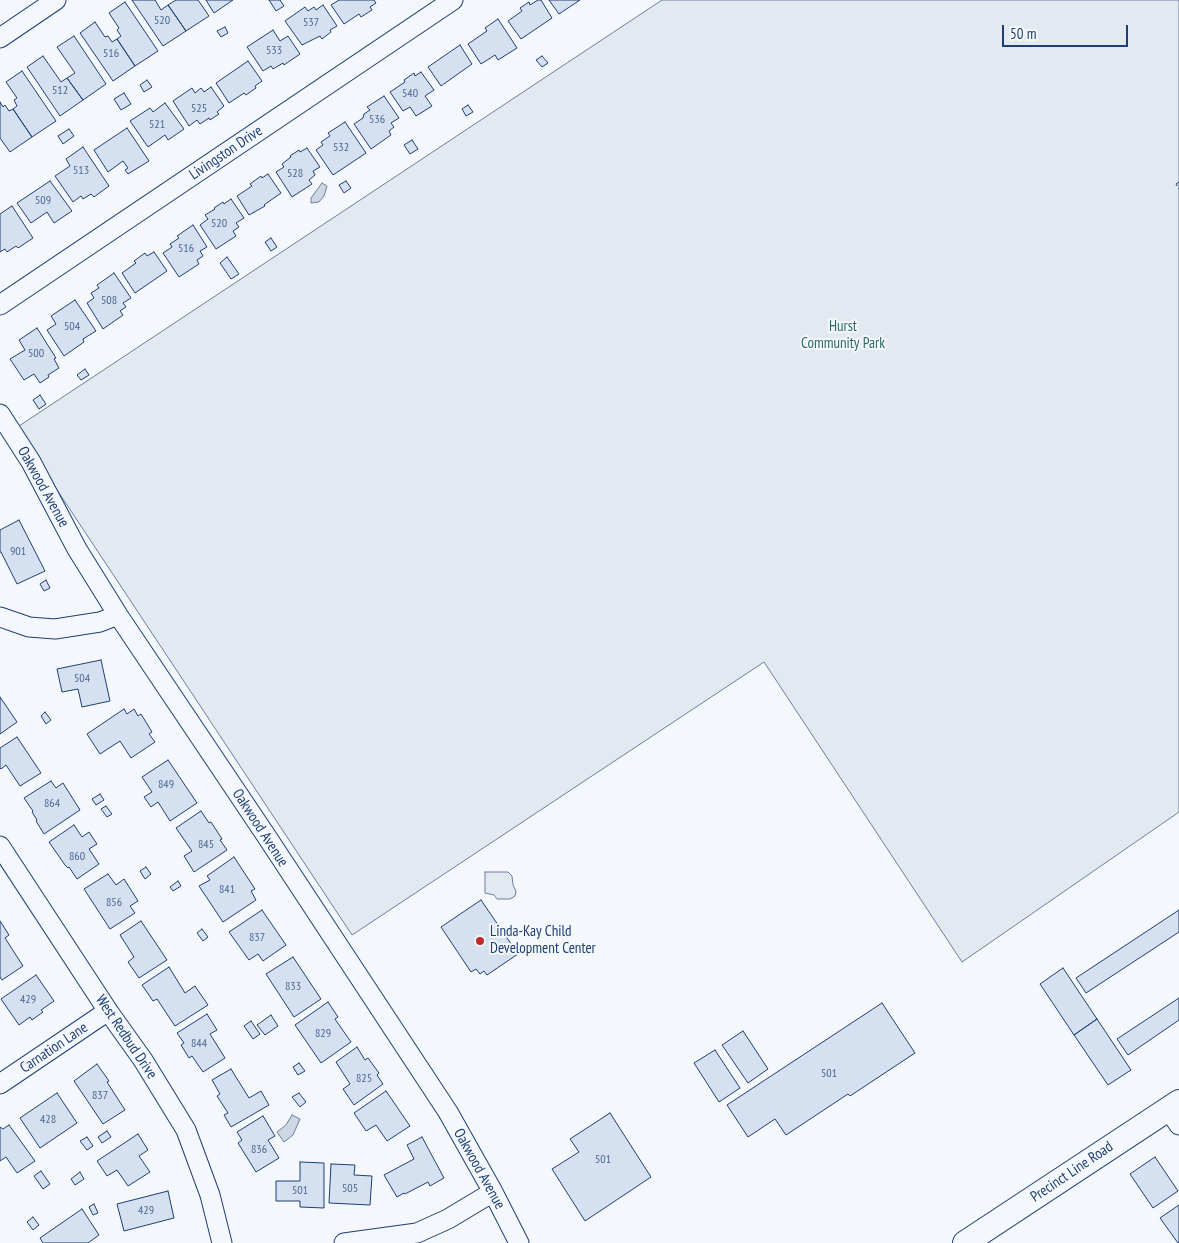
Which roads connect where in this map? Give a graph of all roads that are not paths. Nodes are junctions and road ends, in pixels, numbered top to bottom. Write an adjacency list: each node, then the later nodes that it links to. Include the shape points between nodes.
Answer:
1 (56, 0): 3 (street)
2 (453, 0): 4 (street, Livingston Drive)
3 (0, 38)
4 (0, 305)
5 (0, 414): 6 (street, Oakwood Avenue, via 31,462 76,549)
6 (118, 615): 7 (street, via 100,622 55,629 29,627); 12 (street, Oakwood Avenue, via 448,1112)
7 (0, 616)
8 (0, 846): 9 (street, West Redbud Drive)
9 (108, 1011): 10 (street, Carnation Lane); 13 (street, West Redbud Drive, via 186,1130 210,1195)
10 (0, 1084)
11 (1175, 1112): 16 (main road, Precinct Line Road)
12 (493, 1192): 14 (street, via 417,1233); 15 (street, Oakwood Avenue)
13 (222, 1243)
14 (344, 1243)
15 (519, 1243)
16 (966, 1243)

